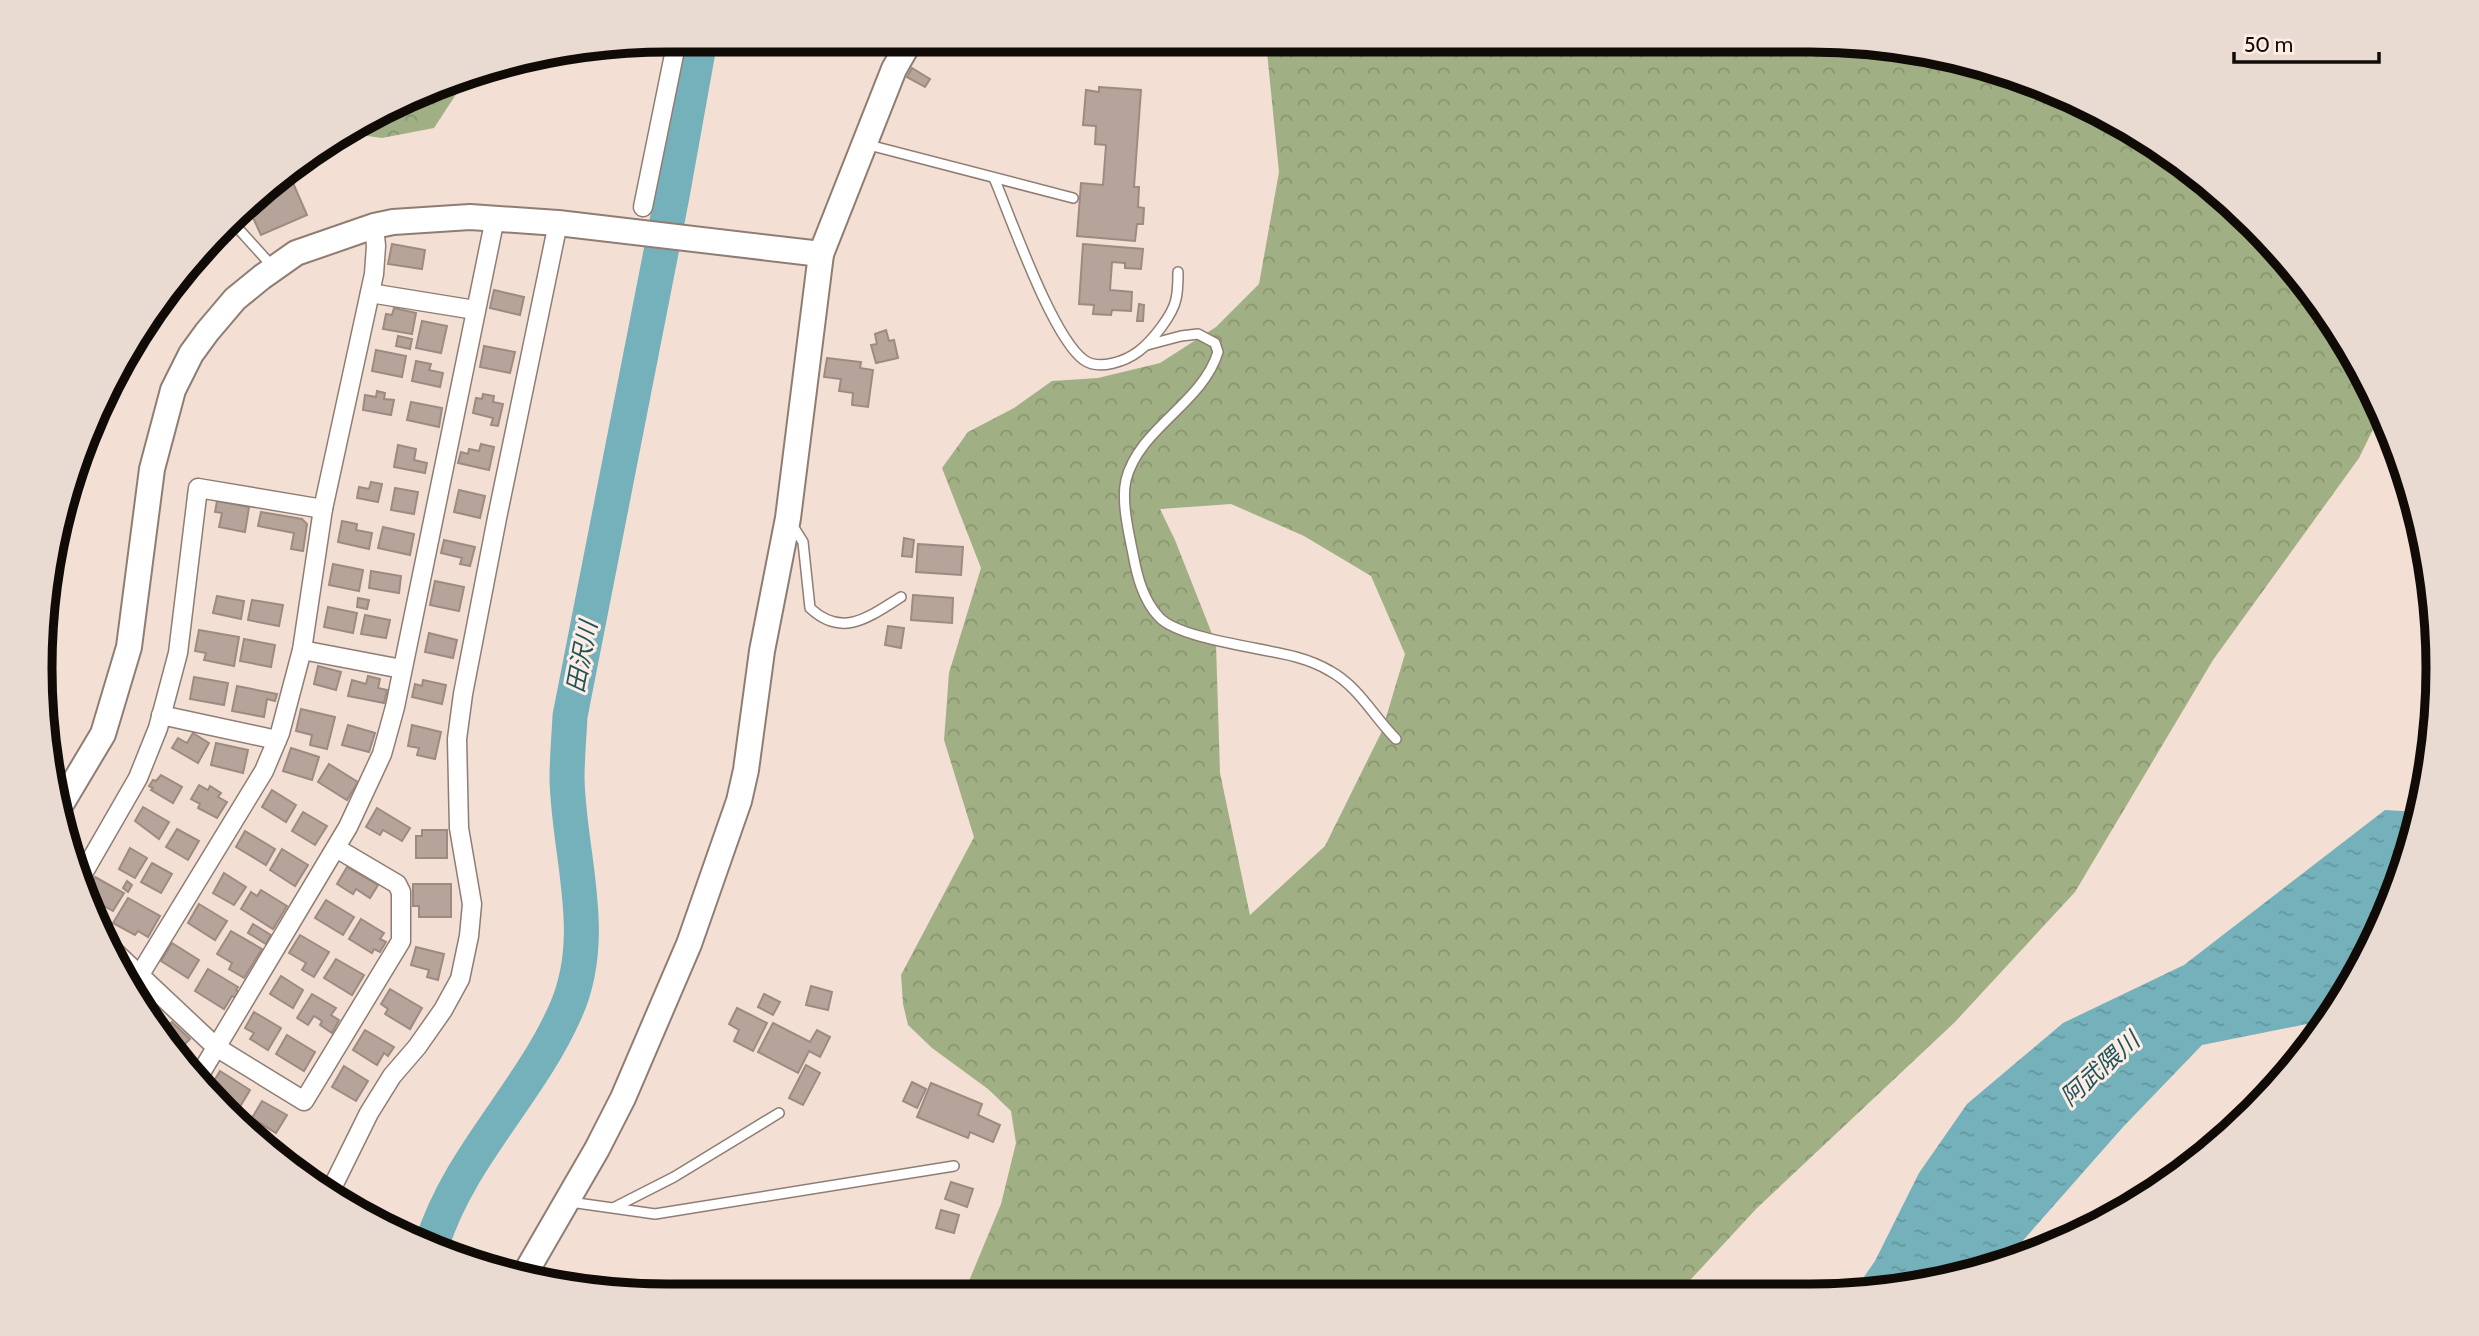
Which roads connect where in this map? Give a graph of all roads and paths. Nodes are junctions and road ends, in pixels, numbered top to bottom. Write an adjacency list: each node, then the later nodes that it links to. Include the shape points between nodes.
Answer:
1 (675, 52): 6 (street)
2 (904, 52): 3 (street)
3 (863, 144): 4 (lane); 11 (street)
4 (994, 178): 5 (lane); 16 (lane, via 1041,291 1069,344 1095,364 1121,360)
5 (1073, 198)
6 (643, 207)
7 (495, 218): 8 (street); 9 (street, via 441,218); 15 (street)
8 (558, 223): 11 (street); 34 (street, via 457,739 459,828 472,904 460,979 443,1010 392,1076)
9 (374, 226): 12 (street, via 296,253); 14 (street, via 376,258)
10 (238, 228): 12 (lane)
11 (821, 254): 18 (street)
12 (274, 268): 25 (street, via 235,299 207,332 173,390 152,469 129,647 103,734)
13 (1178, 272): 16 (lane, via 1176,301)
14 (370, 293): 15 (street); 17 (street)
15 (475, 310): 21 (street)
16 (1147, 345): 23 (lane, via 1198,334 1215,343 1218,352 1209,373 1133,462 1125,483 1127,525 1146,600 1160,619 1180,630 1298,657 1332,672 1365,701)
17 (323, 509): 20 (street); 22 (street, via 198,488 178,653)
18 (788, 518): 19 (lane, via 803,542 810,608 821,618 834,623 863,621); 35 (street, via 762,651 746,770 724,847 623,1098)
19 (901, 597)
20 (302, 650): 21 (street); 24 (street)
21 (402, 669): 26 (street, via 382,754)
22 (161, 715): 24 (street); 27 (street, via 138,778)
23 (1396, 739)
24 (277, 740): 29 (street, via 264,771)
25 (66, 796)
26 (336, 848): 30 (street); 30 (street, via 397,884 401,941 304,1101)
27 (86, 868)
28 (131, 968): 29 (street)
29 (139, 976): 30 (street)
30 (216, 1046): 31 (street)
31 (202, 1070)
32 (779, 1112): 36 (lane, via 674,1177)
33 (954, 1166): 36 (lane, via 654,1214)
34 (334, 1185)
35 (565, 1202): 36 (lane); 37 (street)
36 (615, 1207)
37 (531, 1268)

